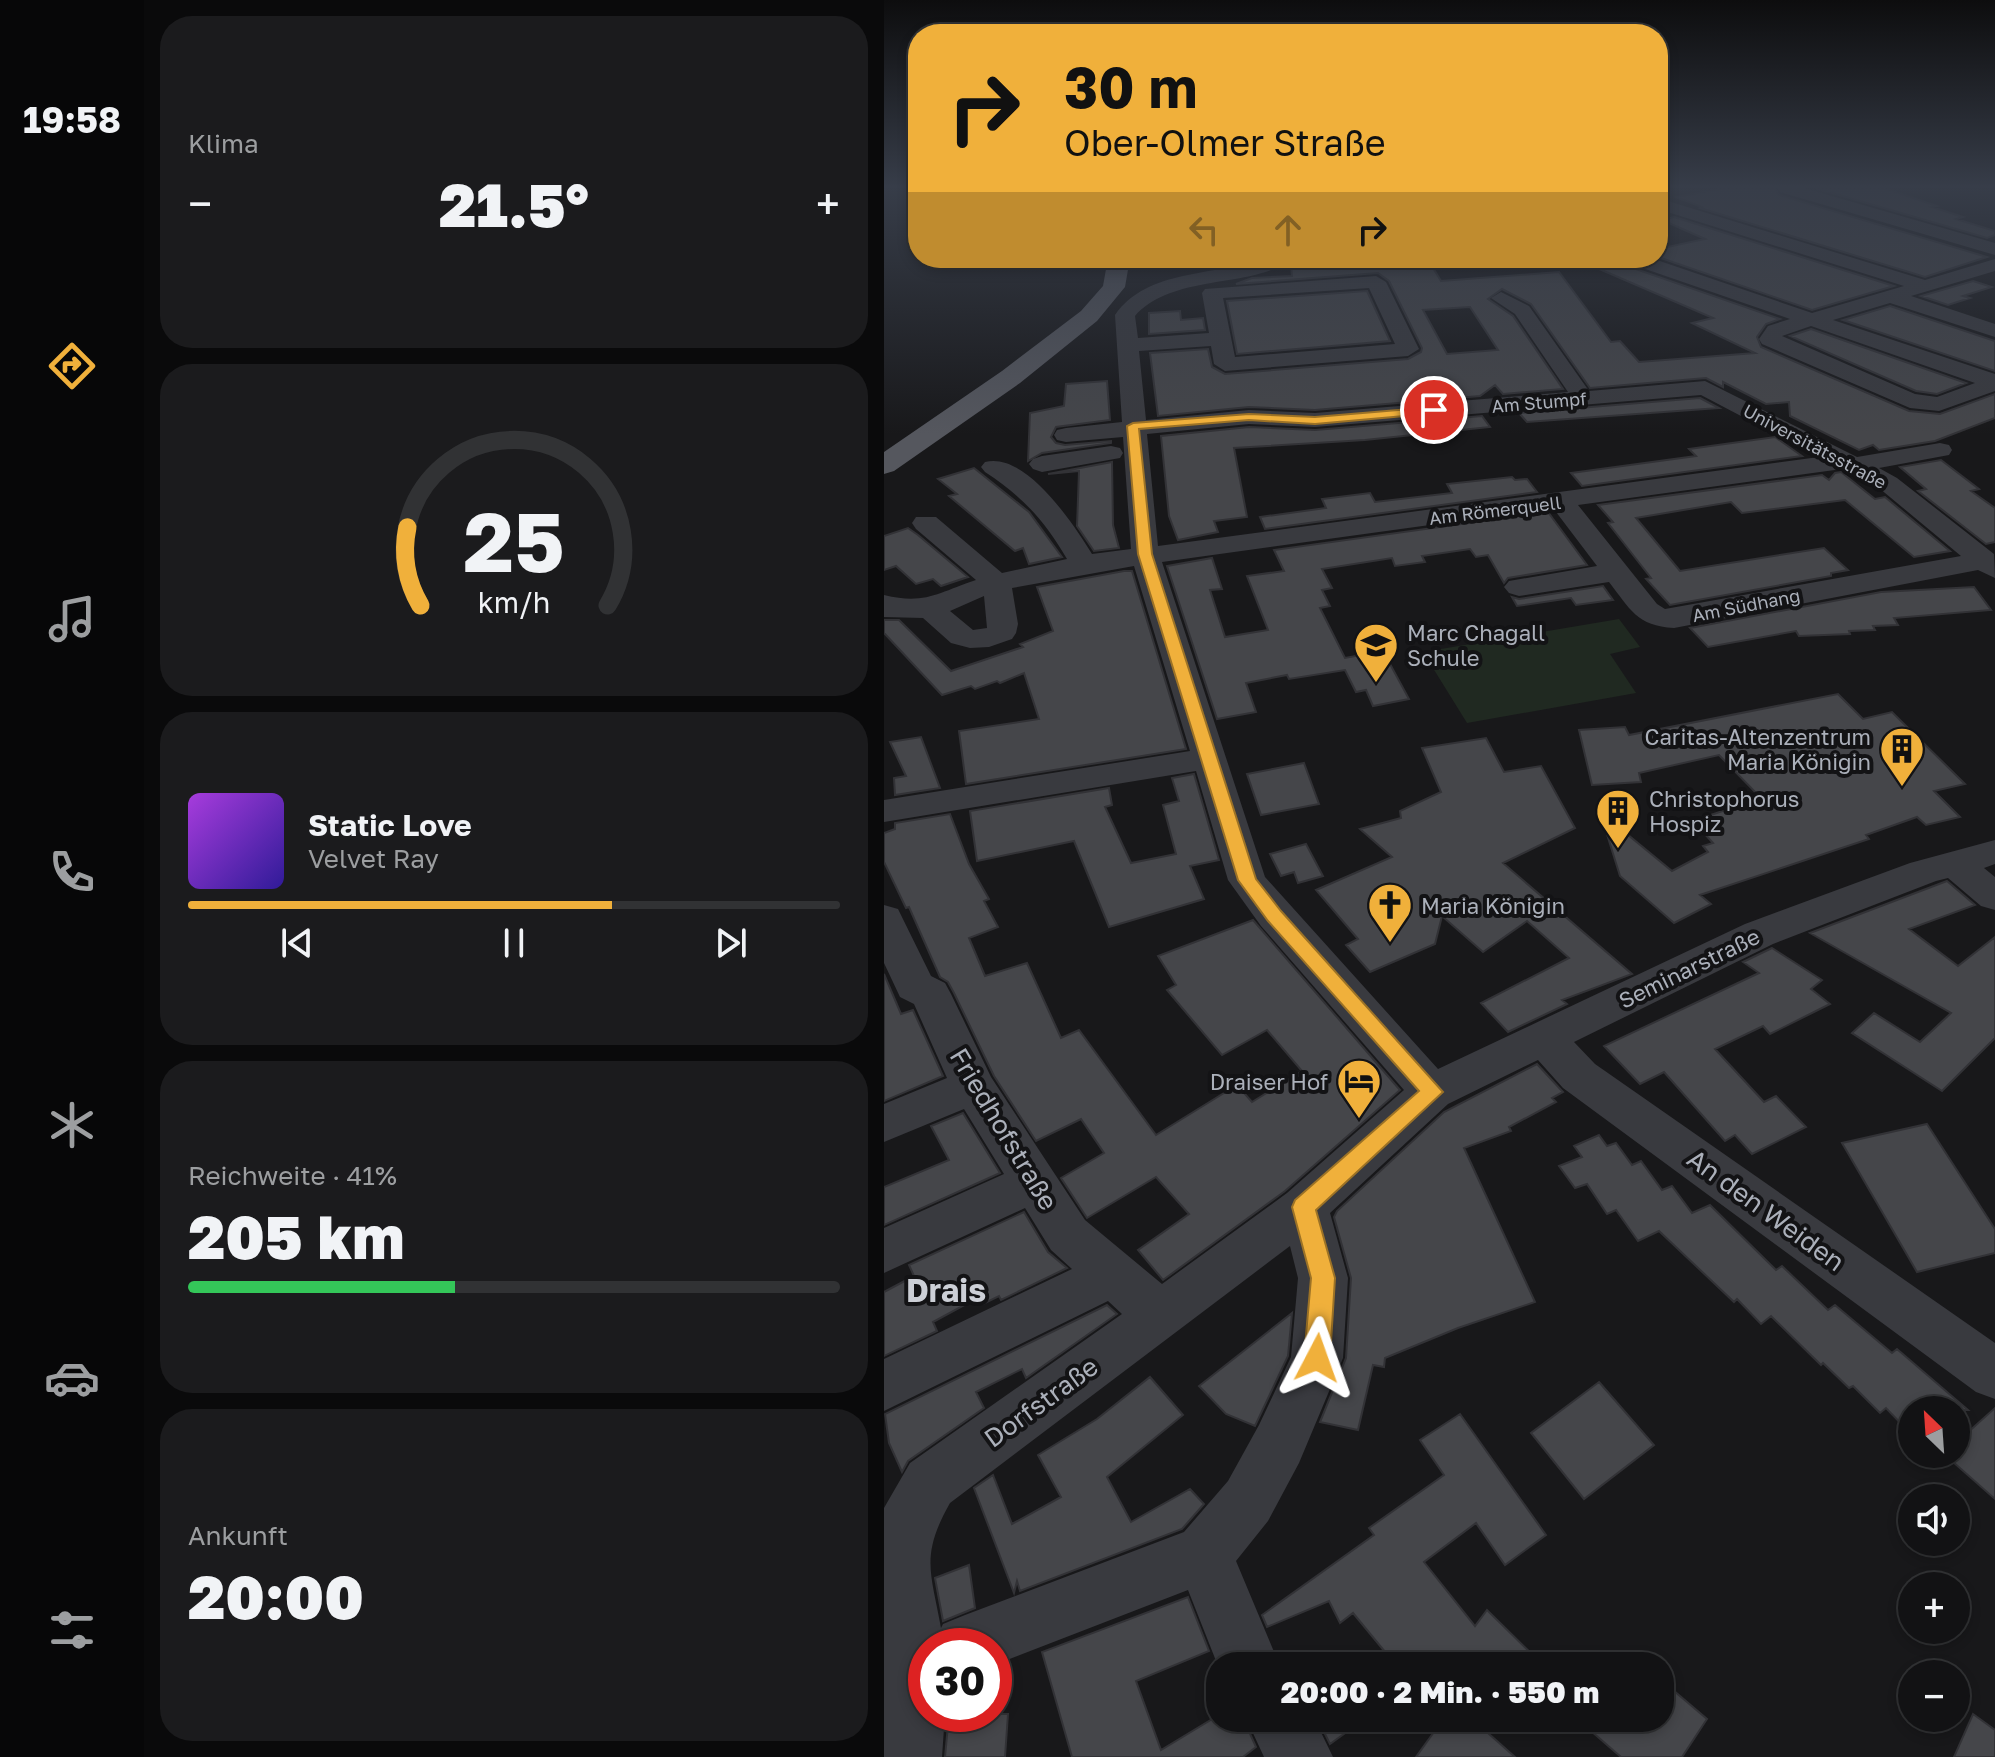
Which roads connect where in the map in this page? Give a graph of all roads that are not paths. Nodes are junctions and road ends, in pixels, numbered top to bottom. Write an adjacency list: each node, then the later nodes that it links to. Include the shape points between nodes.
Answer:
1 (1121, 270): 25 (main road, via 1109,294 1077,326)
2 (1194, 270): 7 (street)
3 (1242, 270): 7 (street)
4 (1668, 270): 11 (street)
5 (1874, 270): 8 (street)
6 (1978, 270): 8 (street)
7 (1164, 277): 15 (street, via 1125,315)
8 (1925, 286): 9 (street)
9 (1890, 296): 11 (street); 12 (street)
10 (1501, 298): 19 (street, via 1522,310)
11 (1814, 319): 17 (street); 17 (street, via 1775,330 1770,339 1910,401 1939,404)
12 (1995, 331)
13 (1219, 339): 13 (street, via 1225,364 1408,349 1376,282 1212,293); 14 (street)
14 (1165, 343): 15 (street); 16 (street)
15 (1126, 345): 21 (street)
16 (1169, 366)
17 (1995, 382)
18 (1705, 388): 19 (street, Am Stumpf); 23 (street, Universitätsstraße)
19 (1583, 398): 21 (street, Am Stumpf, via 1315,420 1249,417)
20 (1066, 435): 21 (street)
21 (1134, 438): 24 (street); 29 (street)
22 (1940, 450): 23 (street, Am Römerquell)
23 (1850, 463): 27 (street, Am Römerquell); 31 (street, Universitätsstraße, via 1888,483)
24 (1042, 464)
25 (884, 465)
26 (994, 467): 30 (street, via 1049,506)
27 (1561, 501): 29 (street, Am Römerquell); 32 (street, Am Südhang)
28 (926, 523): 33 (street)
29 (1145, 554): 30 (street, Am Römerquell); 37 (street)
30 (1084, 564): 33 (street, Am Römerquell)
31 (1989, 564): 32 (street, Am Südhang, via 1674,619 1646,610)
32 (1616, 572): 34 (street)
33 (997, 583): 36 (street, Am Römerquell); 36 (street, via 1003,624 1001,633 985,641 964,639)
34 (1519, 587)
35 (884, 604): 36 (street, via 889,609)
36 (931, 609)
37 (1207, 759): 38 (street); 46 (street, via 1247,880)
38 (884, 811)
39 (1995, 852): 40 (street, Seminarstraße)
40 (1955, 864): 41 (street); 44 (street, Seminarstraße, via 1759,934)
41 (1995, 897)
42 (884, 919): 43 (street, Friedhofstraße)
43 (899, 993): 45 (street, Friedhofstraße, via 930,994)
44 (1544, 1038): 46 (street, Seminarstraße); 53 (street, An den Weiden, via 1579,1076)
45 (973, 1086): 47 (street); 48 (street, Friedhofstraße)
46 (1432, 1092): 49 (street, Seminarstraße)
47 (884, 1124)
48 (1033, 1182): 50 (street); 51 (street, Friedhofstraße, via 1068,1235)
49 (1304, 1207): 52 (street, Dorfstraße); 55 (street, via 1323,1278 1317,1358 1248,1501)
50 (884, 1251)
51 (1113, 1274): 52 (street, Friedhofstraße); 54 (street)
52 (1159, 1314): 56 (street, Dorfstraße, via 930,1483 908,1520 899,1556)
53 (1995, 1374)
54 (884, 1386)
55 (1204, 1554): 57 (street); 58 (street)
56 (925, 1628)
57 (1011, 1628)
58 (1243, 1652)
59 (916, 1732): 61 (street, Dorfstraße)
60 (1286, 1732): 62 (street)
61 (909, 1757)
62 (1300, 1757)

